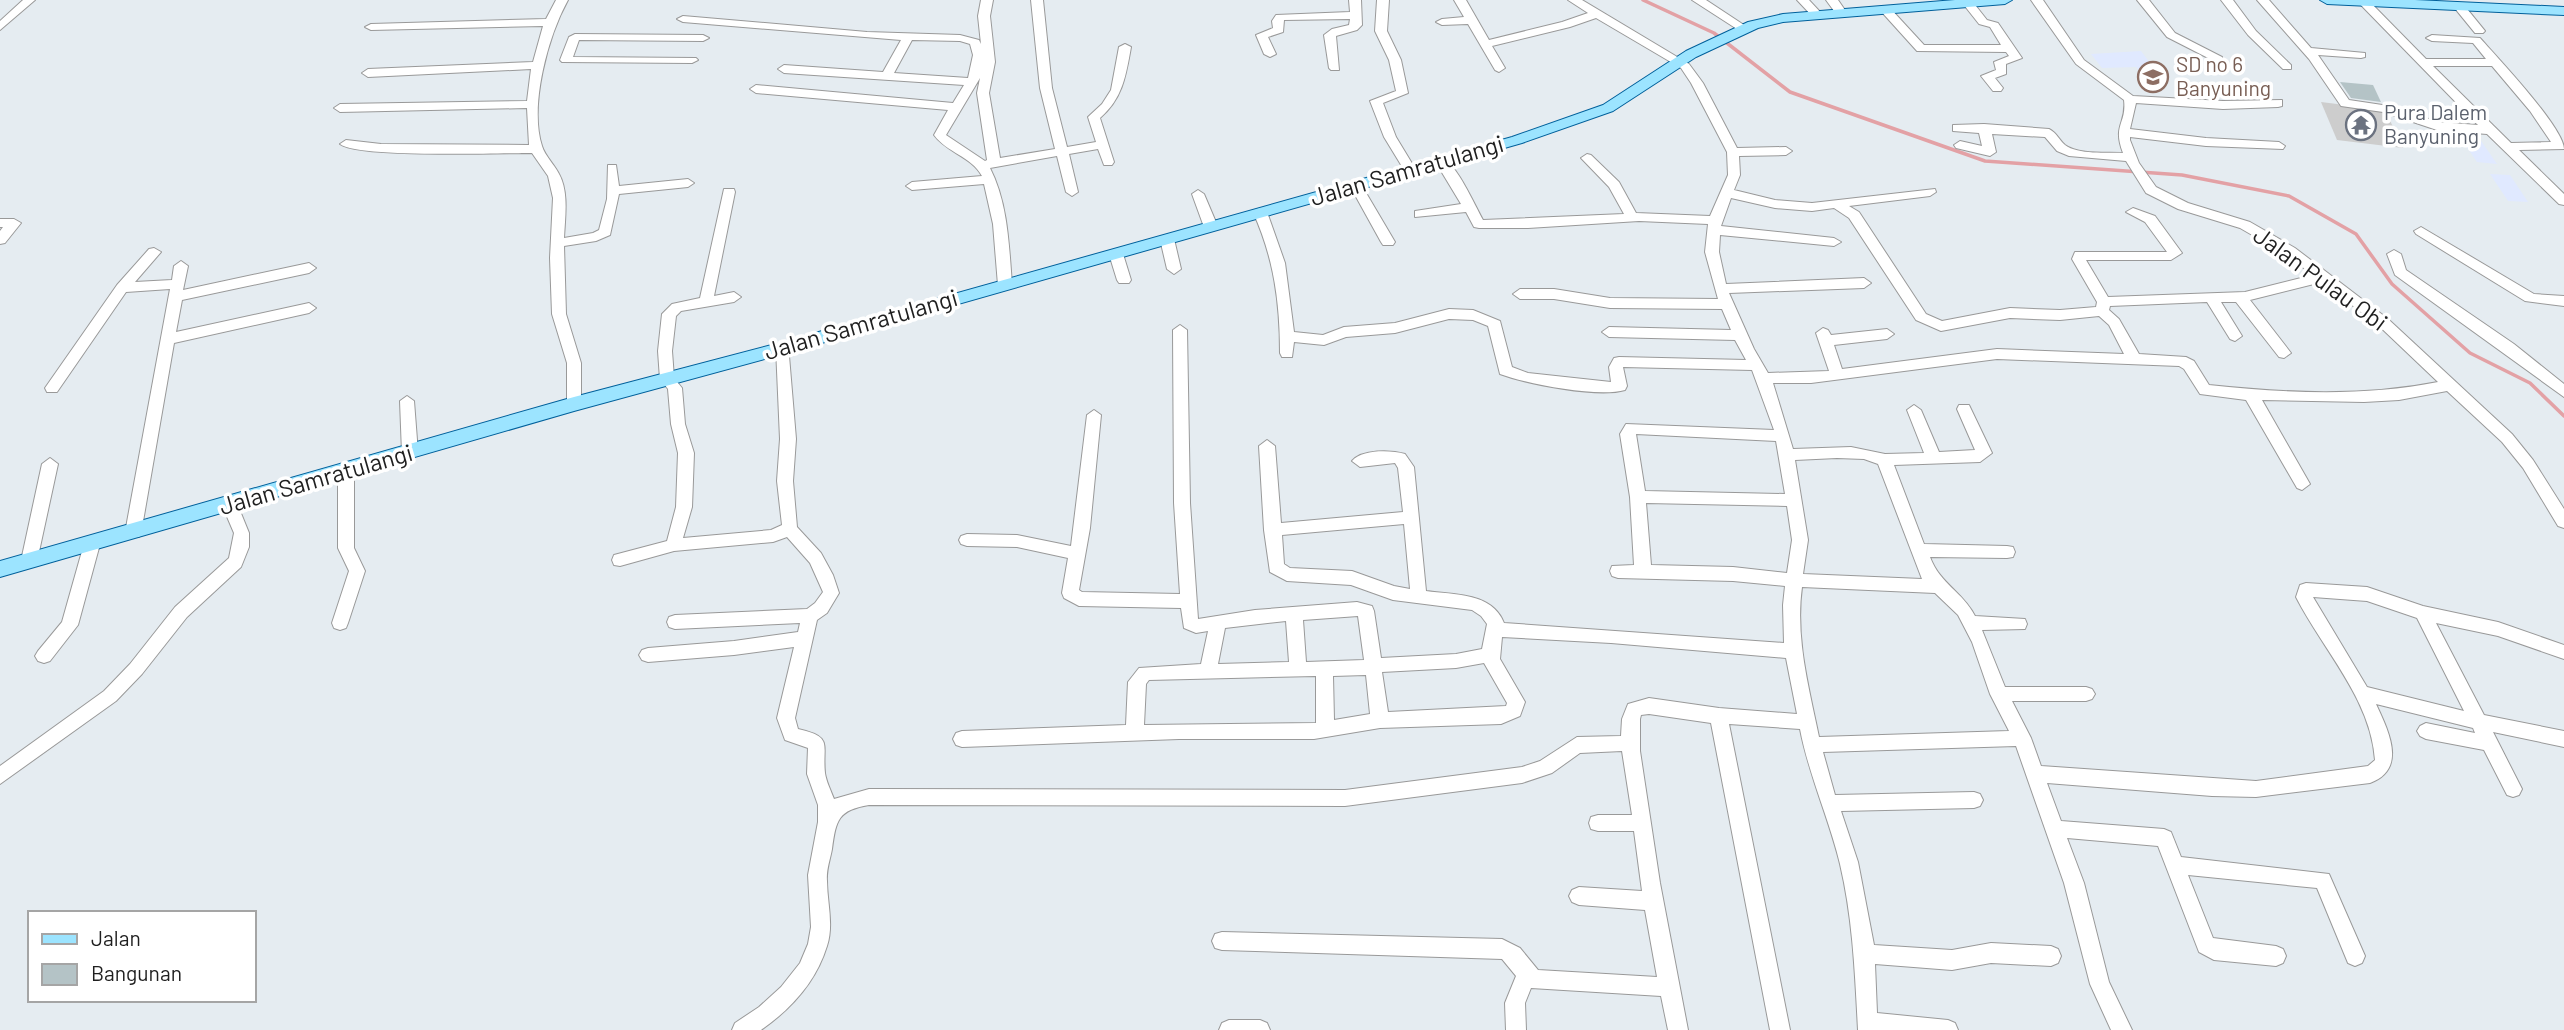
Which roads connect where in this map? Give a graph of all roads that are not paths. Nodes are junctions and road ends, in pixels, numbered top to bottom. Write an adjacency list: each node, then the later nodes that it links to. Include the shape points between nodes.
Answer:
1 (29, 0): 33 (street)
2 (562, 0): 31 (street)
3 (987, 0): 85 (street, via 984,16 989,62 984,93)
4 (1037, 0): 79 (street, via 1045,88)
5 (1355, 0): 27 (street)
6 (1383, 0): 87 (street, via 1381,31 1403,91 1376,101)
7 (1460, 0): 30 (street)
8 (1574, 0): 25 (street)
9 (1698, 0): 35 (street)
10 (1803, 0): 28 (street)
11 (1832, 0): 26 (street)
12 (2005, 0): 18 (main road, Jalan Samratulangi)
13 (2037, 0): 62 (street, via 2080,62)
14 (2143, 0): 47 (street, via 2171,35)
15 (2227, 0): 53 (street)
16 (2263, 0): 43 (street)
17 (2328, 0): 19 (main road)
18 (1987, 1): 20 (main road, Jalan Samratulangi)
19 (2354, 1): 21 (main road); 52 (street)
20 (1957, 2): 23 (main road, Jalan Samratulangi); 42 (street, via 1994,25)
21 (2399, 2): 22 (main road)
22 (2475, 4): 24 (main road); 36 (street)
23 (1885, 9): 26 (main road, Jalan Samratulangi); 42 (street, via 1921,48)
24 (2564, 10)
25 (1598, 13): 40 (street); 50 (street)
26 (1841, 13): 28 (main road, Jalan Samratulangi)
27 (1356, 15): 45 (street, via 1280,17 1277,31 1262,35); 54 (street, via 1354,28 1330,35)
28 (1817, 15): 35 (main road, Jalan Samratulangi, via 1773,19)
29 (683, 19): 37 (street)
30 (1472, 20): 32 (street); 40 (street)
31 (550, 22): 34 (street); 48 (street)
32 (1442, 23)
33 (0, 27)
34 (371, 27)
35 (1744, 29): 50 (main road, Jalan Samratulangi)
36 (2479, 31)
37 (908, 37): 58 (street); 59 (street, via 972,40 978,48)
38 (703, 38): 44 (street, via 575,37)
39 (2432, 38): 51 (street, via 2474,39)
40 (1487, 44): 55 (street)
41 (1125, 47): 72 (street, via 1117,90 1094,117)
42 (2009, 48): 60 (street, via 2016,59 2000,62 2002,72 1986,77)
43 (2308, 51): 46 (street); 69 (street, via 2344,103 2385,109 2437,126)
44 (569, 52): 48 (street); 49 (street, via 566,60)
45 (1270, 54)
46 (2361, 55)
47 (2218, 59)
48 (539, 60): 57 (street); 64 (street)
49 (692, 60)
50 (1678, 61): 80 (street, via 1698,83); 84 (main road, Jalan Samratulangi, via 1608,108)
51 (2496, 62): 52 (street); 74 (street)
52 (2424, 63): 69 (street)
53 (2287, 67)
54 (1335, 68)
55 (1499, 68)
56 (784, 69): 58 (street)
57 (368, 73)
58 (887, 76): 59 (street)
59 (972, 82): 65 (street)
60 (1997, 88)
61 (756, 89): 65 (street)
62 (2130, 99): 63 (street, via 2229,106); 70 (street, Jalan Pulau Obi)
63 (2278, 103)
64 (533, 104): 66 (street); 77 (street)
65 (956, 107): 85 (street, via 940,132 941,139)
66 (340, 108)
67 (1957, 128): 68 (street)
68 (1984, 128): 73 (street, via 1990,152); 82 (street, via 2019,137 2049,133 2073,153)
69 (2489, 130): 76 (street)
70 (2123, 132): 75 (street); 82 (street, Jalan Pulau Obi)
71 (346, 144): 77 (street)
72 (1101, 145): 79 (street); 83 (street)
73 (1960, 145)
74 (2562, 145): 76 (street)
75 (2278, 146)
76 (2507, 147): 98 (street)
77 (536, 149): 113 (street, via 558,187)
78 (1786, 150): 80 (street)
79 (1061, 152): 85 (street); 95 (street)
80 (1733, 152): 96 (street, via 1736,166)
81 (1587, 158): 104 (street, via 1614,185)
82 (2132, 161): 120 (street, Jalan Pulau Obi, via 2151,190 2165,199 2245,225)
83 (1108, 162)
84 (1441, 162): 87 (main road, Jalan Samratulangi); 100 (street)
85 (988, 164): 88 (street)
86 (612, 168): 92 (street)
87 (1410, 170): 91 (main road, Jalan Samratulangi)
88 (988, 180): 90 (street); 123 (street, via 999,222)
89 (688, 183): 92 (street)
90 (912, 186)
91 (1356, 186): 101 (main road, Jalan Samratulangi); 111 (street)
92 (614, 191): 113 (street, via 605,232)
93 (1930, 191): 99 (street)
94 (729, 192): 132 (street)
95 (1072, 192)
96 (1728, 193): 99 (street, via 1795,207); 106 (street)
97 (1198, 194): 107 (street)
98 (2564, 201)
99 (1836, 204): 133 (street, via 1854,215 1928,321 1941,326 2010,313 2060,315)
100 (1469, 207): 103 (street); 104 (street, via 1480,225)
101 (1260, 212): 107 (main road, Jalan Samratulangi); 139 (street, via 1283,274)
102 (2133, 212): 133 (street, via 2150,219 2175,253 2080,255)
103 (1420, 214)
104 (1632, 217): 106 (street)
105 (0, 223): 110 (street, via 14,223)
106 (1714, 225): 112 (street); 127 (street, via 1712,252)
107 (1210, 227): 109 (main road, Jalan Samratulangi)
108 (2421, 231): 131 (street, via 2530,298)
109 (1167, 239): 115 (main road, Jalan Samratulangi); 119 (street)
110 (0, 240)
111 (1388, 242)
112 (1834, 242)
113 (557, 243): 154 (street, via 559,314 574,363)
114 (154, 252): 124 (street)
115 (1116, 254): 121 (street); 123 (main road, Jalan Samratulangi)
116 (2393, 254): 151 (street, via 2400,272)
117 (181, 266): 125 (street)
118 (309, 268): 125 (street)
119 (1174, 270)
120 (2325, 277): 130 (street); 149 (street, Jalan Pulau Obi, via 2384,323)
121 (1124, 280)
122 (1864, 283): 127 (street)
123 (1005, 285): 142 (main road, Jalan Samratulangi)
124 (122, 288): 125 (street); 150 (street)
125 (177, 290): 141 (street)
126 (1520, 294): 127 (street, via 1610,303)
127 (1723, 296): 138 (street)
128 (734, 297): 132 (street)
129 (2211, 297): 130 (street); 133 (street); 140 (street)
130 (2241, 298): 144 (street)
131 (2564, 301)
132 (706, 302): 148 (street, via 671,310 665,351)
133 (2103, 307): 145 (street)
134 (309, 308): 141 (street)
135 (1180, 330): 191 (street)
136 (1609, 332): 138 (street)
137 (1887, 334): 147 (street, via 1824,337)
138 (1740, 335): 146 (street)
139 (1287, 336): 143 (street); 146 (street, via 1324,340 1351,331 1378,331 1462,314 1495,324 1505,370 1527,378 1620,386 1619,362)
140 (2235, 336)
141 (168, 339): 175 (street)
142 (783, 348): 148 (main road, Jalan Samratulangi); 173 (street)
143 (1287, 353)
144 (2284, 353)
145 (2134, 358): 147 (street, via 1997,354); 152 (street, via 2181,360 2205,390)
146 (1761, 372): 147 (street, via 1811,378); 158 (street)
147 (1837, 374)
148 (667, 379): 154 (main road, Jalan Samratulangi); 178 (street, via 675,388 686,453 684,507)
149 (2449, 385): 152 (street, via 2383,396); 172 (street, Jalan Pulau Obi, via 2519,452)
150 (52, 388)
151 (2564, 392)
152 (2251, 395): 167 (street)
153 (407, 401): 160 (street)
154 (574, 404): 160 (main road, Jalan Samratulangi)
155 (1964, 409): 162 (street, via 1983,455)
156 (1913, 410): 162 (street)
157 (1094, 415): 181 (street)
158 (1783, 436): 161 (street); 168 (street, via 1631,428 1628,434)
159 (1267, 446): 174 (street)
160 (410, 453): 166 (main road, Jalan Samratulangi)
161 (1786, 455): 163 (street, via 1858,454); 169 (street)
162 (1934, 458): 163 (street)
163 (1884, 460): 179 (street)
164 (1360, 461): 171 (street, via 1394,457 1404,462)
165 (50, 464): 183 (street)
166 (346, 472): 170 (main road, Jalan Samratulangi); 197 (street, via 346,548 357,571)
167 (2302, 484)
168 (1638, 497): 169 (street); 186 (street)
169 (1794, 500): 187 (street, via 1800,540)
170 (230, 505): 175 (main road, Jalan Samratulangi); 229 (street, via 242,525 235,562 181,612 110,696)
171 (1411, 517): 174 (street); 190 (street)
172 (2564, 522)
173 (789, 529): 178 (street, via 773,536); 195 (street, via 806,546 829,584 831,593)
174 (1272, 530): 189 (street, via 1276,567 1281,571 1352,578)
175 (133, 533): 177 (main road, Jalan Samratulangi)
176 (967, 540): 181 (street, via 1017,541)
177 (92, 544): 183 (main road, Jalan Samratulangi); 206 (street, via 70,625)
178 (674, 545): 182 (street)
179 (1919, 550): 180 (street); 188 (street)
180 (2007, 552)
181 (1076, 553): 191 (street, via 1070,593 1075,598)
182 (620, 560)
183 (29, 561): 184 (main road, Jalan Samratulangi)
184 (0, 569)
185 (1618, 571): 186 (street)
186 (1643, 572): 187 (street)
187 (1796, 580): 188 (street); 203 (street, via 1791,605)
188 (1938, 586): 198 (street)
189 (1382, 591): 190 (street); 192 (street)
190 (1419, 598): 201 (street, via 1475,604 1494,619)
191 (1186, 601): 199 (street, via 1192,625)
192 (1366, 611): 193 (street); 208 (street)
193 (1294, 613): 199 (street); 211 (street)
194 (2423, 614): 204 (street, via 2498,629); 212 (street, via 2353,592 2303,592); 218 (street)
195 (810, 616): 196 (street); 202 (street)
196 (675, 622)
197 (340, 623)
198 (1971, 623): 200 (street); 213 (street)
199 (1218, 624): 209 (street)
200 (2019, 624)
201 (1497, 630): 203 (street); 207 (street)
202 (806, 638): 205 (street); 233 (street, via 786,718 791,735 817,745 817,774)
203 (1793, 651): 217 (street)
204 (2564, 652)
205 (648, 655)
206 (44, 656)
207 (1489, 656): 208 (street); 216 (street, via 1516,702 1510,715)
208 (1371, 667): 210 (street); 216 (street)
209 (1208, 670): 211 (street); 221 (street, via 1142,674 1137,682)
210 (1324, 670): 211 (street); 219 (street)
211 (1298, 671)
212 (2361, 693): 218 (street); 228 (street, via 2384,751 2382,766 2361,778 2256,789)
213 (1998, 694): 214 (street); 222 (street)
214 (2086, 694)
215 (1719, 716): 217 (street); 225 (street, via 1641,706 1631,716); 253 (street)
216 (1380, 720): 219 (street)
217 (1807, 722): 227 (street)
218 (2480, 722): 224 (street); 226 (street)
219 (1325, 730): 221 (street)
220 (2426, 731): 226 (street)
221 (1135, 732): 223 (street)
222 (2022, 738): 227 (street); 228 (street)
223 (962, 739)
224 (2564, 739)
225 (1630, 743): 233 (street, via 1577,745 1537,772 1379,795 1308,799 869,797 838,806); 235 (street)
226 (2491, 744): 230 (street)
227 (1812, 745): 232 (street)
228 (2035, 774): 236 (street)
229 (0, 776)
230 (2513, 789)
231 (1973, 800): 232 (street)
232 (1830, 803): 241 (street, via 1849,862)
233 (827, 820): 248 (street, via 817,874 820,930 815,953 794,990)
234 (1598, 823): 235 (street)
235 (1641, 823): 239 (street)
236 (2056, 829): 237 (street, via 2160,836); 255 (street, via 2092,962)
237 (2175, 865): 243 (street, via 2206,945 2214,950); 244 (street, via 2322,880)
238 (1579, 896): 239 (street)
239 (1652, 901): 246 (street)
240 (1222, 941): 245 (street, via 1502,949 1517,956)
241 (1864, 954): 242 (street, via 1952,960 1991,953); 247 (street)
242 (2051, 956)
243 (2276, 956)
244 (2355, 956)
245 (1527, 974): 246 (street, via 1547,983); 251 (street, via 1515,1003)
246 (1669, 987): 252 (street)
247 (1868, 1026): 254 (street)
248 (742, 1030)
249 (1229, 1030): 250 (street)
250 (1260, 1030)
251 (1516, 1030)
252 (1678, 1030)
253 (1780, 1030)
254 (1948, 1030)
255 (2122, 1030)

